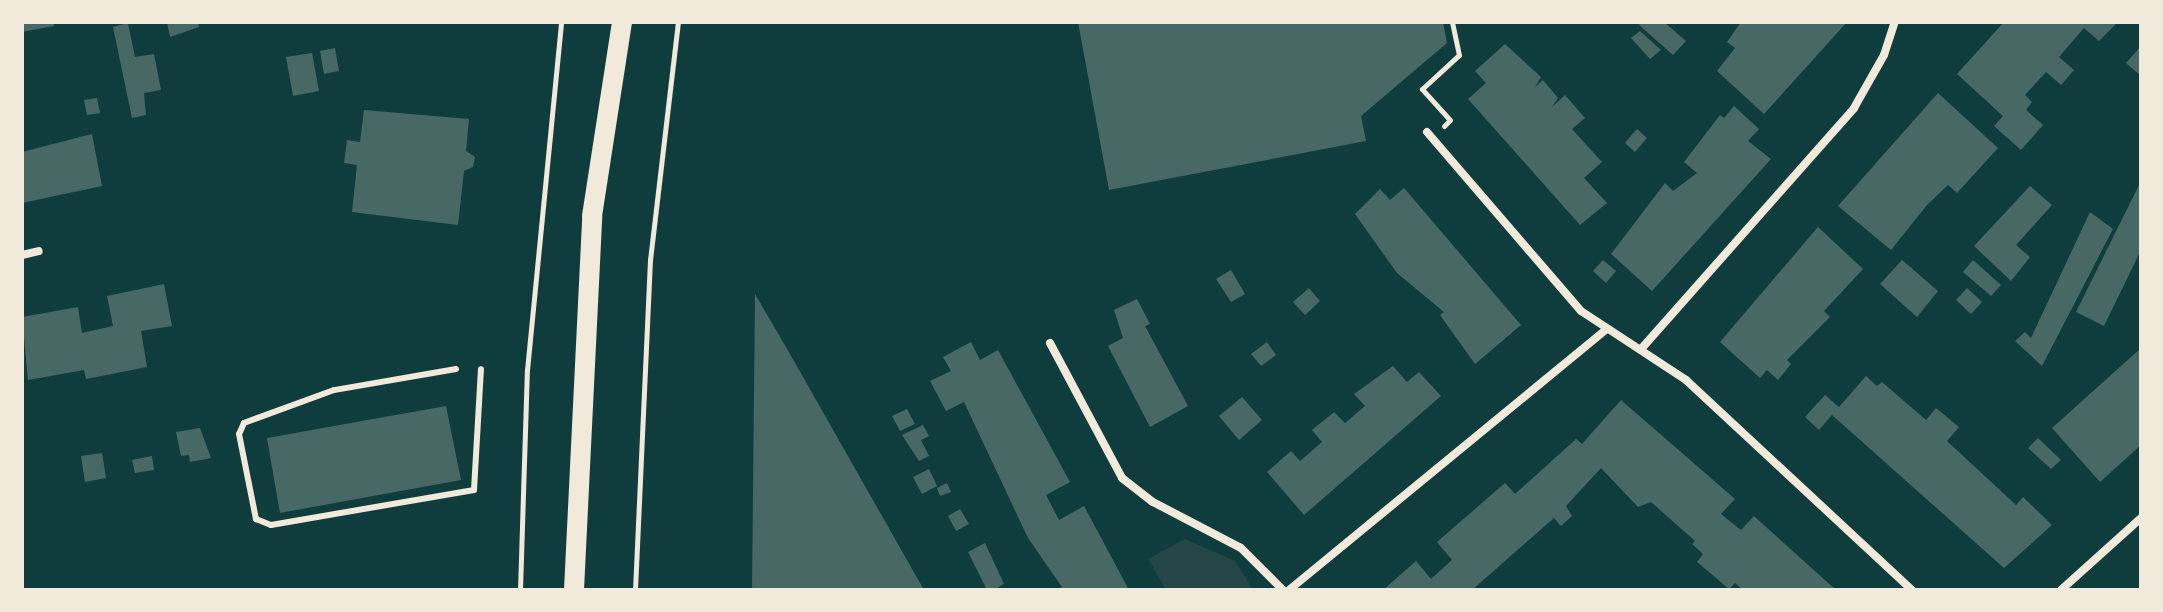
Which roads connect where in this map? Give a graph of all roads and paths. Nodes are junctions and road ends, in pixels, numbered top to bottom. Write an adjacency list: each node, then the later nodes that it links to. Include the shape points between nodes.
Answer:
1 (561, 22): 15 (path, via 527,370)
2 (622, 22): 16 (main road, via 592,216)
3 (678, 22): 17 (path, via 650,260)
4 (1452, 22): 6 (path, via 1459,55 1422,89 1450,120)
5 (1895, 22): 11 (street, via 1884,55 1854,108)
6 (1430, 135): 9 (street, via 1581,311)
7 (39, 251): 8 (street)
8 (22, 255)
9 (1606, 330): 11 (street); 18 (street)
10 (1050, 343): 18 (street, via 1122,478 1153,502 1241,548)
11 (1642, 348): 19 (street, via 1686,380)
12 (456, 369): 13 (lane, via 334,390 244,423 239,434 256,519 271,525 474,490)
13 (481, 369)
14 (2141, 518): 20 (street)
15 (520, 590)
16 (574, 590)
17 (635, 590)
18 (1286, 590)
19 (1912, 590)
20 (2061, 590)

